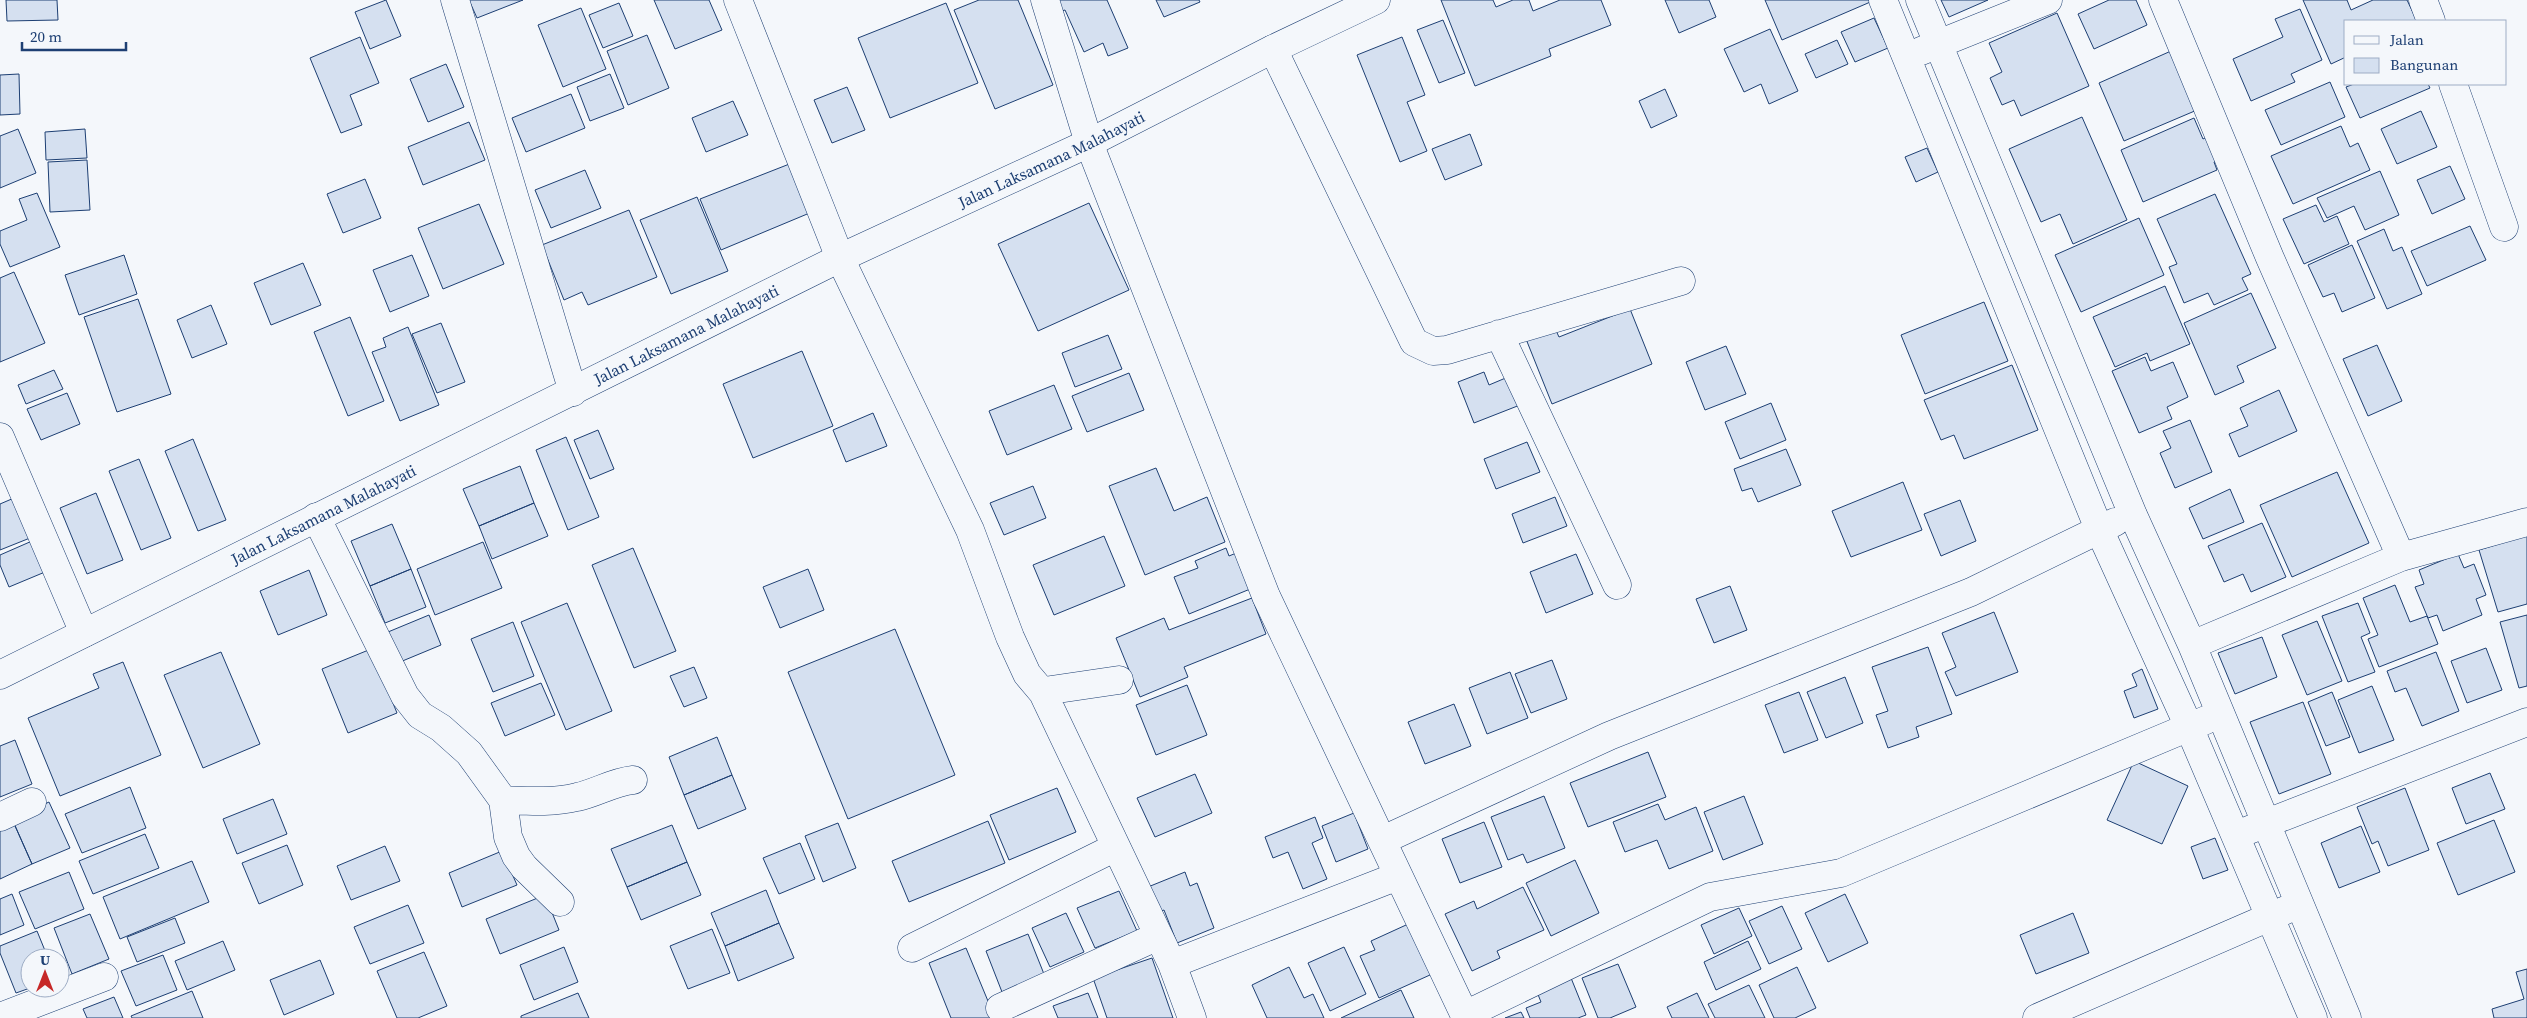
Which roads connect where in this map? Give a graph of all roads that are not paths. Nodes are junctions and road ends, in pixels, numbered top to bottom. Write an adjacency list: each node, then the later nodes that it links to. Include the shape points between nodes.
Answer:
1 (455, 0): 20 (main road)
2 (738, 0): 17 (main road)
3 (1045, 0): 15 (main road)
4 (1376, 0): 12 (main road, Jalan Laksamana Malahayati)
5 (1883, 0): 13 (main road)
6 (1920, 0): 11 (main road)
7 (2048, 0): 11 (main road)
8 (2163, 0): 26 (main road, via 2270,258)
9 (2423, 0): 10 (main road)
10 (2431, 20)
11 (1938, 45): 13 (main road); 22 (main road)
12 (1273, 49): 15 (main road, Jalan Laksamana Malahayati); 19 (main road, via 1414,342 1434,351 1447,350)
13 (1906, 57): 25 (main road)
14 (2453, 85): 16 (main road)
15 (1090, 142): 17 (main road, Jalan Laksamana Malahayati); 42 (main road, via 1266,596)
16 (2504, 227)
17 (840, 258): 20 (main road, Jalan Laksamana Malahayati); 32 (main road, via 970,530 1027,674)
18 (1681, 281): 19 (main road)
19 (1499, 334): 27 (main road)
20 (572, 392): 23 (main road, Jalan Laksamana Malahayati)
21 (0, 437): 28 (main road)
22 (2133, 515): 25 (main road); 29 (main road)
23 (316, 517): 28 (main road, Jalan Laksamana Malahayati); 37 (main road, via 405,696 420,715 454,738 469,753)
24 (2527, 522): 26 (main road)
25 (2098, 529): 35 (main road); 42 (main road, via 1971,592 1609,736)
26 (2401, 557): 29 (main road)
27 (1617, 585)
28 (84, 633): 30 (main road, Jalan Laksamana Malahayati)
29 (2192, 645): 33 (main road)
30 (0, 676)
31 (1119, 680): 32 (main road)
32 (1043, 693): 43 (main road)
33 (2219, 714): 35 (main road); 40 (main road)
34 (2527, 722): 40 (main road)
35 (2189, 727): 41 (main road); 54 (main road, via 1842,873 1710,897)
36 (633, 780): 37 (main road, via 563,800)
37 (503, 800): 45 (main road, via 508,837 516,856)
38 (32, 802): 39 (main road)
39 (0, 817)
40 (2265, 824): 41 (main road); 46 (main road)
41 (2236, 835): 47 (main road)
42 (1383, 840): 44 (main road)
43 (1116, 847): 48 (main road); 49 (main road)
44 (1398, 876): 50 (main road); 54 (main road)
45 (560, 902)
46 (2299, 905): 47 (main road); 58 (main road)
47 (2270, 916): 56 (main road); 57 (main road)
48 (1158, 936): 50 (main road); 52 (main road)
49 (912, 948)
50 (1172, 964): 55 (main road)
51 (104, 977): 53 (main road)
52 (1000, 1008)
53 (0, 1016)
54 (1465, 1016)
55 (1192, 1018)
56 (2037, 1018)
57 (2313, 1018)
58 (2347, 1018)

